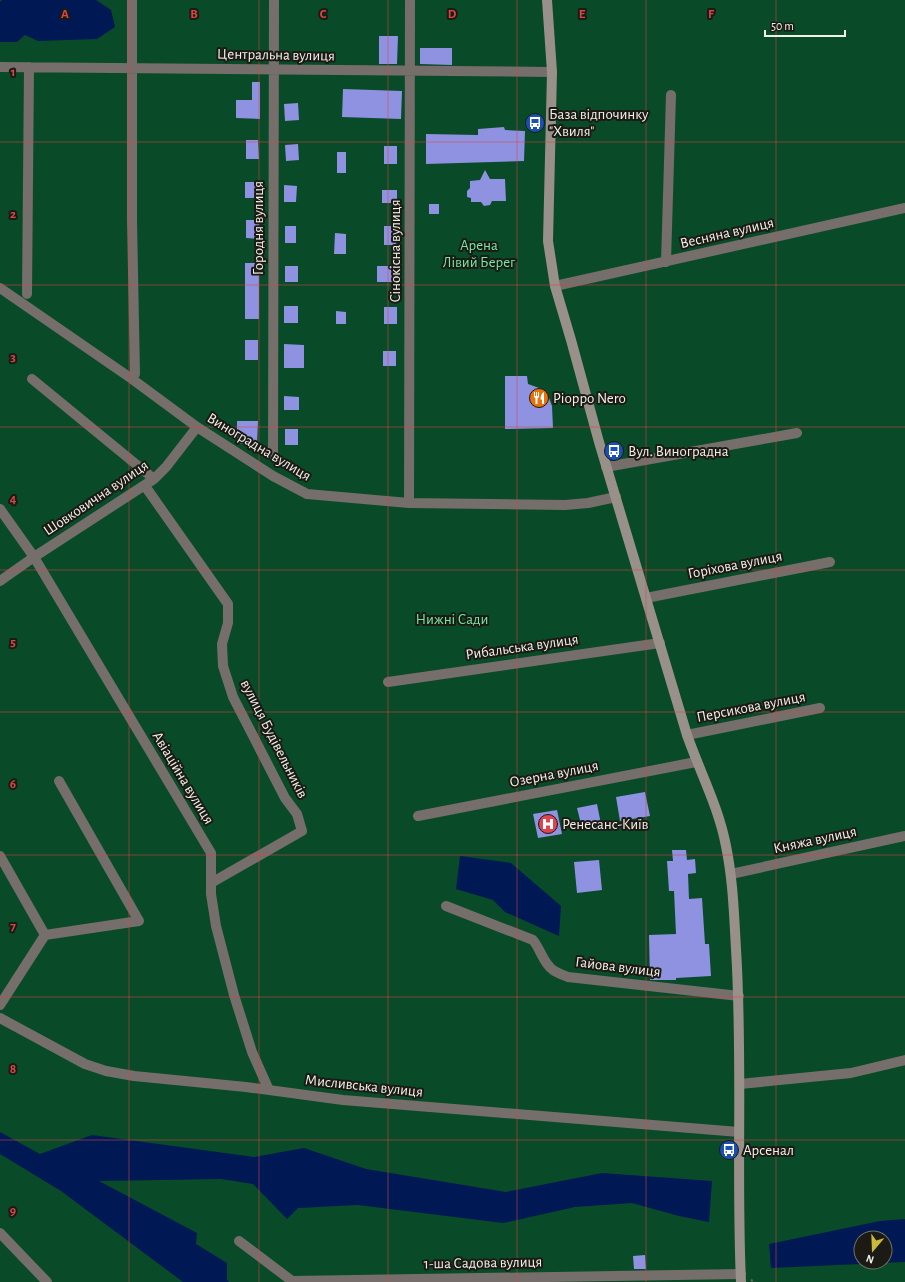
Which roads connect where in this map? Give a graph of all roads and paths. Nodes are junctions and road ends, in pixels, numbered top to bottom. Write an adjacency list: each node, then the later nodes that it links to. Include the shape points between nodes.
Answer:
1 (132, 0): 7 (street)
2 (274, 0): 8 (street, Городня вулиця)
3 (410, 0): 9 (street, Сінокісна вулиця)
4 (547, 0): 10 (street)
5 (0, 67): 6 (street, Центральна вулиця)
6 (29, 67): 7 (street, Центральна вулиця); 16 (street)
7 (132, 67): 8 (street, Центральна вулиця); 17 (street)
8 (274, 70): 9 (street, Центральна вулиця); 21 (street, Городня вулиця)
9 (410, 71): 10 (street, Центральна вулиця); 26 (street, Сінокісна вулиця)
10 (552, 72): 14 (street, via 548,241)
11 (671, 95): 13 (street)
12 (905, 208): 13 (street, Весняна вулиця)
13 (666, 262): 14 (street, Весняна вулиця)
14 (555, 286): 22 (street)
15 (0, 288): 19 (street, Виноградна вулиця)
16 (27, 294)
17 (135, 374)
18 (32, 379): 23 (street)
19 (197, 427): 23 (street, Шовковична вулиця); 26 (street, Виноградна вулиця, via 273,476 307,494)
20 (797, 433): 22 (street)
21 (273, 455)
22 (606, 467): 25 (street)
23 (154, 480): 24 (street, Шовковична вулиця)
24 (145, 486): 28 (street, Шовковична вулиця); 42 (street, вулиця Будівельників, via 228,604 228,623 222,644 223,666 233,697 285,798 297,814 302,831)
25 (616, 497): 26 (street, Виноградна вулиця, via 565,505); 31 (street)
26 (409, 503)
27 (0, 509): 28 (street, Авіаційна вулиця)
28 (34, 558): 30 (street, Шовковична вулиця); 42 (street, Авіаційна вулиця, via 211,853)
29 (830, 562): 31 (street, Горіхова вулиця)
30 (0, 581)
31 (646, 598): 32 (street)
32 (660, 643): 33 (street, Рибальська вулиця); 35 (street)
33 (388, 682)
34 (820, 708): 35 (street, Персикова вулиця)
35 (687, 735): 36 (street)
36 (696, 762): 38 (street, Озерна вулиця); 41 (street, via 720,821)
37 (59, 781): 44 (street, via 140,921)
38 (418, 816)
39 (905, 836): 41 (street, Княжа вулиця)
40 (0, 856): 44 (street)
41 (731, 874): 45 (street)
42 (211, 883): 50 (street, Авіаційна вулиця, via 216,926 234,995 252,1052)
43 (446, 906): 45 (street, Гайова вулиця, via 534,940 546,963 553,970 568,977)
44 (44, 935): 46 (street)
45 (739, 996): 49 (street)
46 (0, 1005)
47 (0, 1018): 50 (street, Мисливська вулиця, via 85,1064 106,1071)
48 (905, 1060): 49 (street, via 851,1073)
49 (740, 1084): 51 (street)
50 (269, 1090): 51 (street, Мисливська вулиця, via 343,1100)
51 (738, 1132): 54 (street)
52 (0, 1233): 55 (street)
53 (239, 1241): 54 (street, 1-ша Садова вулиця, via 292,1281)
54 (741, 1278)
55 (46, 1282)

